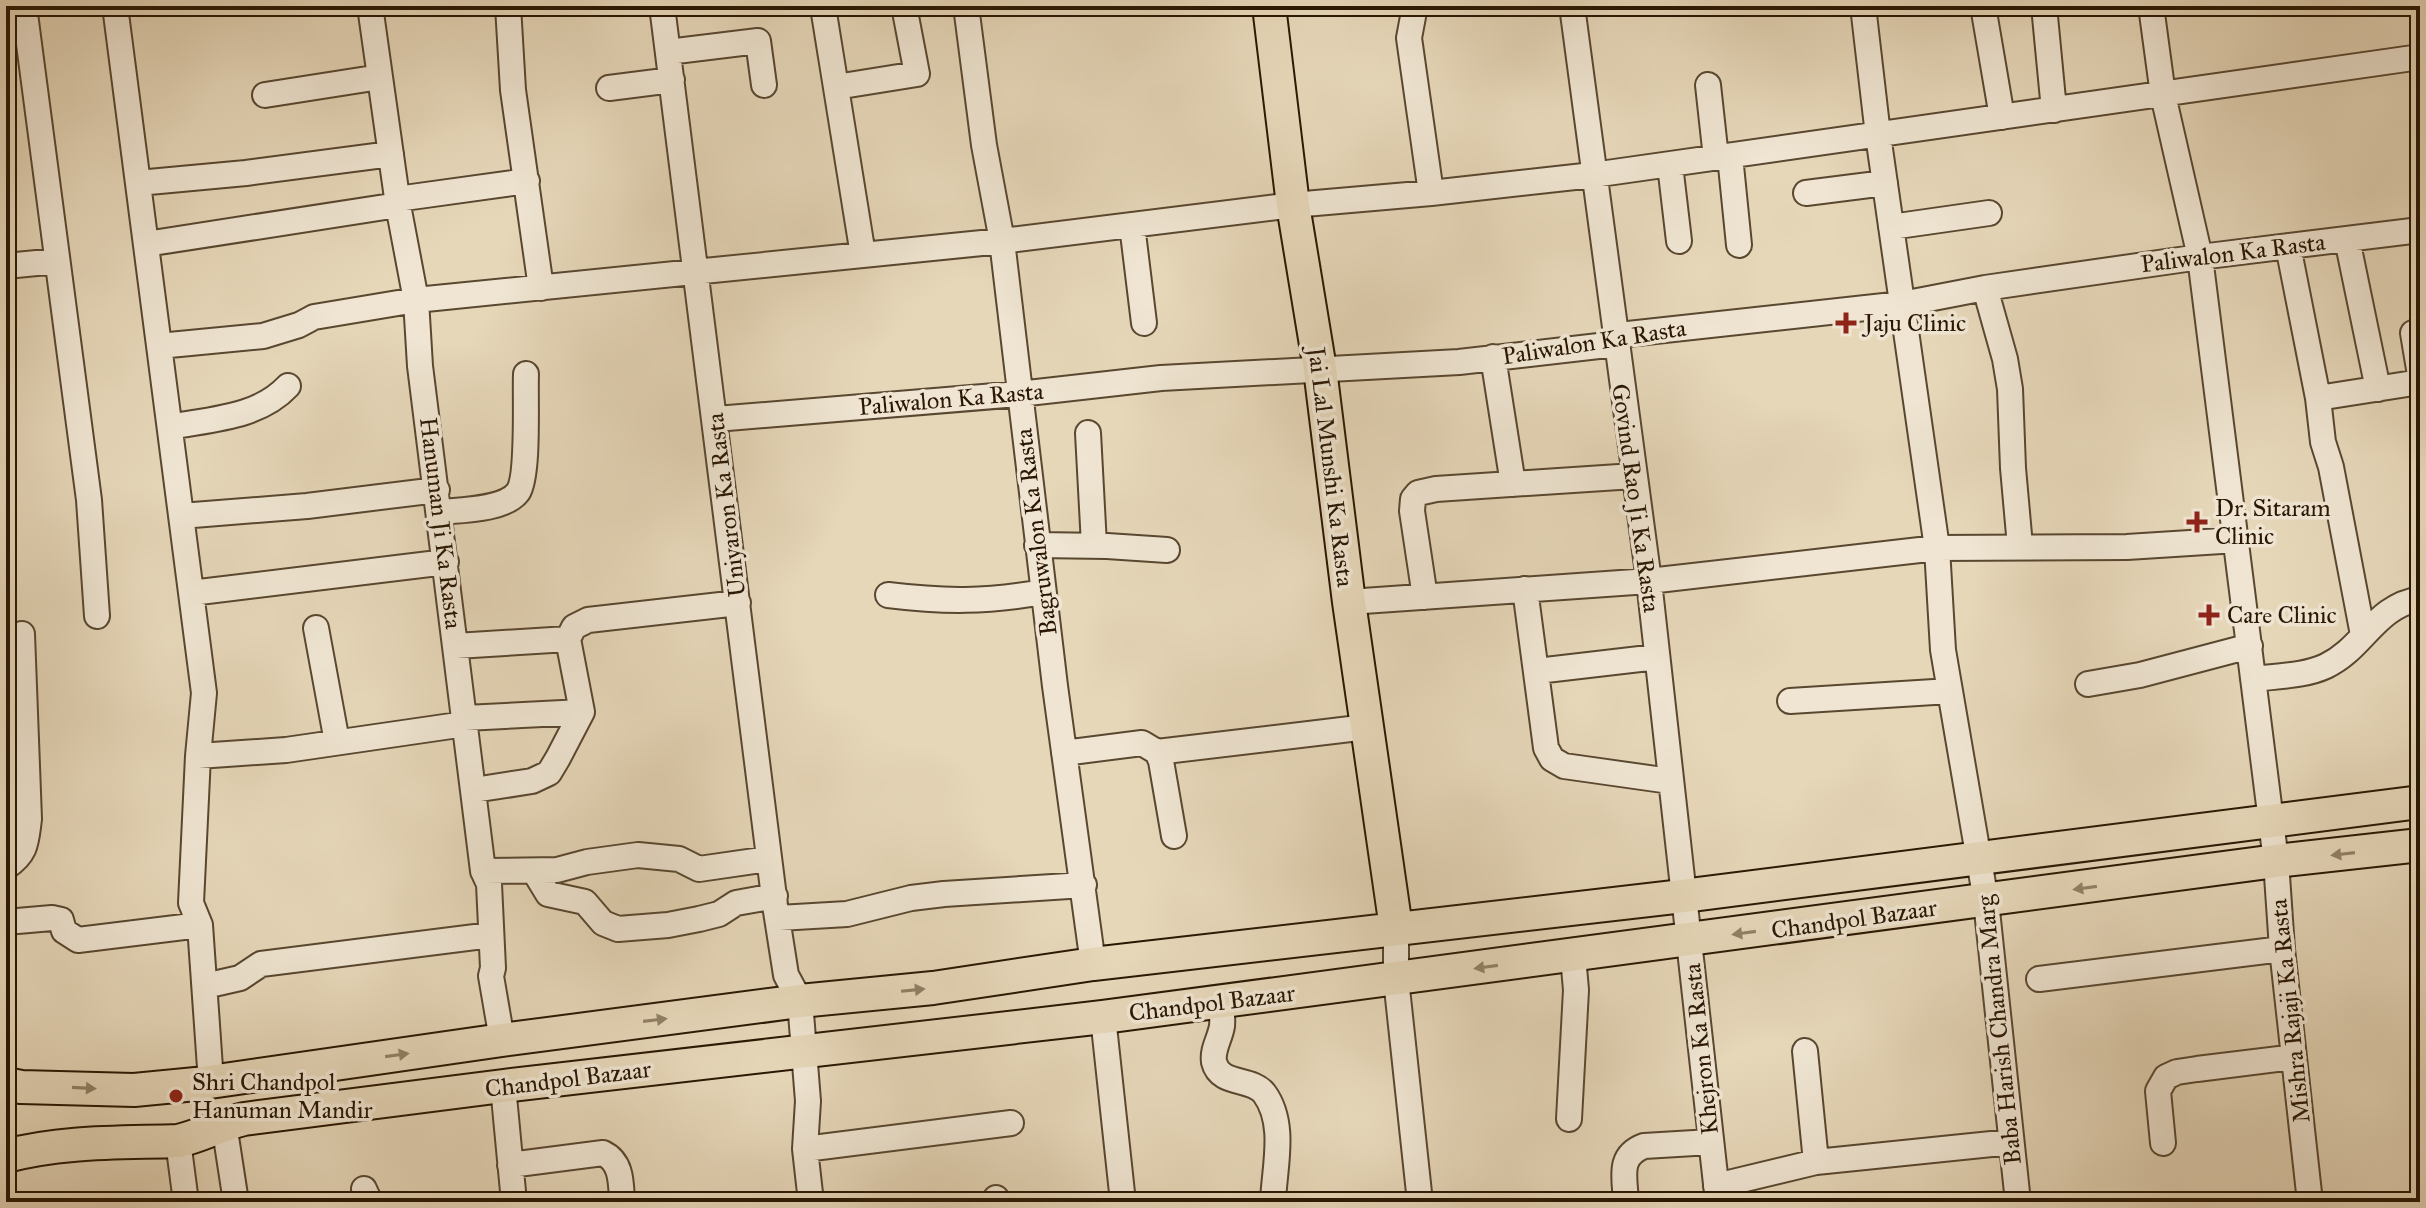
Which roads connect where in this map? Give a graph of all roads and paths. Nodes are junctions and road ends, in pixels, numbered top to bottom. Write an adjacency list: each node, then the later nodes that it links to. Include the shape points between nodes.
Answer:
1 (24, 6): 52 (street)
2 (115, 6): 34 (street)
3 (370, 6): 18 (street, Hanuman Ji Ka Rasta)
4 (508, 6): 33 (street, via 513,90)
5 (662, 6): 16 (street, Uniyaron Ka Rasta)
6 (904, 6): 22 (street, via 917,74)
7 (966, 6): 45 (street, Bagruwalon Ka Rasta)
8 (1269, 6): 39 (main road, Jai Lal Munshi Ka Rasta)
9 (1415, 6): 36 (street, via 1409,38)
10 (1572, 6): 32 (street, Govind Rao Ji Ka Rasta)
11 (1863, 6): 28 (street, Baba Harish Chandra Marg)
12 (1983, 6): 27 (street)
13 (2044, 6): 26 (street)
14 (2151, 6): 25 (street, Mishra Rajaji Ka Rasta)
15 (823, 7): 22 (street)
16 (668, 52): 19 (street, Uniyaron Ka Rasta); 20 (street, via 758,41)
17 (2420, 57): 25 (street)
18 (380, 77): 24 (street); 29 (street, Hanuman Ji Ka Rasta)
19 (672, 80): 23 (street); 54 (street, Uniyaron Ka Rasta)
20 (764, 85)
21 (1708, 85): 30 (street)
22 (836, 87): 50 (street)
23 (609, 88)
24 (265, 95)
25 (2163, 95): 26 (street); 51 (street, Mishra Rajaji Ka Rasta)
26 (2054, 110): 27 (street)
27 (2002, 117): 28 (street)
28 (1878, 135): 30 (street); 35 (street, Baba Harish Chandra Marg)
29 (391, 154): 34 (street); 38 (street, Hanuman Ji Ka Rasta)
30 (1723, 157): 31 (street); 48 (street)
31 (1670, 165): 32 (street); 46 (street)
32 (1593, 175): 36 (street); 61 (street, Govind Rao Ji Ka Rasta)
33 (527, 181): 38 (street); 55 (street)
34 (138, 183): 47 (street)
35 (1885, 183): 37 (street); 42 (street, Baba Harish Chandra Marg)
36 (1431, 193): 39 (street)
37 (1806, 193)
38 (398, 202): 47 (street); 57 (street, Hanuman Ji Ka Rasta)
39 (1293, 205): 41 (street); 64 (main road, Jai Lal Munshi Ka Rasta)
40 (1989, 213): 42 (street)
41 (1132, 225): 45 (street); 59 (street)
42 (1891, 227): 58 (street, Baba Harish Chandra Marg)
43 (2420, 230): 44 (street, Paliwalon Ka Rasta)
44 (2347, 239): 49 (street, Paliwalon Ka Rasta); 69 (street)
45 (1002, 241): 50 (street); 70 (street, Bagruwalon Ka Rasta)
46 (1679, 241)
47 (146, 244): 62 (street)
48 (1739, 245)
49 (2288, 246): 51 (street, Paliwalon Ka Rasta); 71 (street)
50 (863, 255): 54 (street)
51 (2200, 257): 56 (street, Paliwalon Ka Rasta); 79 (street, Mishra Rajaji Ka Rasta)
52 (57, 261): 53 (street); 95 (street, via 89,500)
53 (6, 266)
54 (697, 272): 55 (street); 72 (street, Uniyaron Ka Rasta)
55 (541, 288): 57 (street)
56 (1985, 288): 58 (street, Paliwalon Ka Rasta); 82 (street, via 2010,389)
57 (416, 300): 62 (street, via 314,317 263,336); 77 (street, Hanuman Ji Ka Rasta)
58 (1902, 304): 61 (street, Paliwalon Ka Rasta, via 1619,335); 83 (street, Baba Harish Chandra Marg)
59 (1144, 323)
60 (2413, 333): 66 (street)
61 (1616, 344): 63 (street, Paliwalon Ka Rasta); 75 (street, Govind Rao Ji Ka Rasta)
62 (159, 346): 73 (street)
63 (1493, 357): 64 (street, Paliwalon Ka Rasta); 76 (street)
64 (1320, 369): 70 (street, Paliwalon Ka Rasta, via 1161,378); 93 (main road, Jai Lal Munshi Ka Rasta)
65 (526, 374): 77 (street, via 524,474 518,493 489,506)
66 (2420, 375)
67 (2420, 382): 69 (street)
68 (288, 386): 73 (street, via 255,410)
69 (2378, 389): 71 (street)
70 (1019, 394): 72 (street, Paliwalon Ka Rasta); 80 (street, Bagruwalon Ka Rasta)
71 (2318, 398): 98 (street)
72 (716, 419): 94 (street, Uniyaron Ka Rasta)
73 (170, 427): 78 (street)
74 (1088, 433): 81 (street)
75 (1634, 476): 76 (street); 86 (street, Govind Rao Ji Ka Rasta)
76 (1513, 484): 91 (street, via 1418,493 1413,499)
77 (439, 501): 78 (street); 85 (street, Hanuman Ji Ka Rasta)
78 (181, 516): 89 (street)
79 (2237, 540): 82 (street); 101 (street, Mishra Rajaji Ka Rasta)
80 (1037, 545): 81 (street); 88 (street, Bagruwalon Ka Rasta)
81 (1094, 545): 84 (street)
82 (2020, 546): 83 (street)
83 (1937, 548): 86 (street); 106 (street, Baba Harish Chandra Marg)
84 (1167, 550)
85 (446, 562): 89 (street); 100 (street, Hanuman Ji Ka Rasta)
86 (1649, 581): 87 (street); 102 (street, Govind Rao Ji Ka Rasta)
87 (1525, 589): 91 (street); 103 (street)
88 (1043, 592): 90 (street, via 978,601); 113 (street, Bagruwalon Ka Rasta)
89 (191, 593): 114 (street, via 204,693)
90 (888, 595)
91 (1425, 597): 93 (street)
92 (2420, 599): 98 (street, via 2395,606)
93 (1349, 602): 110 (main road, Jai Lal Munshi Ka Rasta)
94 (738, 603): 99 (street, via 588,620 574,627); 121 (street, Uniyaron Ka Rasta)
95 (97, 616)
96 (316, 628): 111 (street)
97 (22, 634): 124 (street, via 29,819 26,846)
98 (2363, 635): 104 (street, via 2326,666)
99 (568, 639): 100 (street); 108 (street)
100 (456, 646): 109 (street, Hanuman Ji Ka Rasta)
101 (2250, 646): 104 (street, Mishra Rajaji Ka Rasta); 105 (street)
102 (1657, 657): 103 (street); 115 (street, Govind Rao Ji Ka Rasta)
103 (1537, 671): 115 (street, via 1546,748 1552,759 1564,766)
104 (2253, 679): 118 (street, Mishra Rajaji Ka Rasta)
105 (2088, 684)
106 (1950, 691): 107 (street); 122 (street, Baba Harish Chandra Marg)
107 (1790, 701)
108 (582, 712): 109 (street); 116 (street, via 549,773 532,781)
109 (465, 721): 111 (street); 116 (street, Hanuman Ji Ka Rasta)
110 (1367, 727): 112 (street); 133 (main road, Jai Lal Munshi Ka Rasta)
111 (337, 742): 114 (street)
112 (1157, 752): 113 (street, via 1142,743); 119 (street)
113 (1064, 753): 127 (street, Bagruwalon Ka Rasta)
114 (198, 756): 132 (street, via 191,903)
115 (1670, 781): 128 (street, Govind Rao Ji Ka Rasta)
116 (474, 790): 125 (street, Hanuman Ji Ka Rasta)
117 (2420, 802): 118 (main road, Chandpol Bazaar)
118 (2270, 819): 122 (main road, Chandpol Bazaar); 123 (street, Mishra Rajaji Ka Rasta)
119 (1174, 836)
120 (2420, 845): 123 (main road, Chandpol Bazaar, one-way to 123)
121 (769, 859): 126 (street, via 699,869 679,859 638,855); 130 (street, Uniyaron Ka Rasta)
122 (1978, 859): 128 (main road, Chandpol Bazaar); 129 (street, Baba Harish Chandra Marg)
123 (2276, 861): 129 (main road, Chandpol Bazaar, one-way to 129); 136 (street, Mishra Rajaji Ka Rasta)
124 (6, 867)
125 (483, 871): 126 (street); 134 (street, Hanuman Ji Ka Rasta, via 489,884)
126 (534, 871): 130 (street, via 548,894 585,902 603,923 618,929 699,919 736,903)
127 (1084, 885): 130 (street, via 911,898 847,914); 138 (street, Bagruwalon Ka Rasta)
128 (1683, 896): 133 (main road, Chandpol Bazaar); 135 (street, Khejron Ka Rasta)
129 (1986, 901): 135 (main road, Chandpol Bazaar, one-way to 135); 157 (street, Baba Harish Chandra Marg)
130 (777, 907): 142 (street, Uniyaron Ka Rasta, via 786,975)
131 (6, 922): 132 (street, via 61,920 64,931 78,940)
132 (200, 925): 141 (street)
133 (1396, 928): 138 (main road, Chandpol Bazaar); 139 (street)
134 (491, 935): 141 (street, via 261,964 240,978); 145 (street, Hanuman Ji Ka Rasta, via 491,976)
135 (1690, 940): 137 (main road, Chandpol Bazaar); 156 (street, Khejron Ka Rasta)
136 (2282, 949): 140 (street); 148 (street, Mishra Rajaji Ka Rasta)
137 (1573, 956): 139 (main road, Chandpol Bazaar, one-way to 139); 152 (street)
138 (1093, 964): 142 (main road, Chandpol Bazaar, one-way to 138)
139 (1396, 979): 143 (main road, Chandpol Bazaar); 171 (street)
140 (2039, 979)
141 (205, 986): 149 (street)
142 (800, 1001): 145 (main road, Chandpol Bazaar, one-way to 142); 146 (street, Uniyaron Ka Rasta)
143 (1221, 1002): 144 (main road, Chandpol Bazaar); 170 (street, via 1222,1026 1214,1052 1218,1071 1263,1092 1275,1118)
144 (1103, 1017): 146 (main road, Chandpol Bazaar); 169 (street)
145 (502, 1040): 149 (main road, Chandpol Bazaar, one-way to 145)
146 (806, 1050): 151 (main road, Chandpol Bazaar); 159 (street, Uniyaron Ka Rasta)
147 (1805, 1051): 161 (street)
148 (2294, 1057): 158 (street, via 2166,1077 2158,1091); 174 (street, Mishra Rajaji Ka Rasta)
149 (211, 1082): 150 (main road, Chandpol Bazaar, one-way to 149, via 134,1090)
150 (6, 1084)
151 (503, 1086): 154 (main road, Chandpol Bazaar); 162 (street)
152 (1569, 1119)
153 (1011, 1123): 159 (street)
154 (224, 1124): 155 (main road, Chandpol Bazaar); 165 (street)
155 (178, 1141): 160 (main road, Chandpol Bazaar, via 41,1146); 164 (street)
156 (1711, 1142): 163 (street, Khejron Ka Rasta); 172 (street, via 1634,1150 1624,1169)
157 (2011, 1142): 161 (street); 173 (street, Baba Harish Chandra Marg)
158 (2163, 1143)
159 (805, 1149): 168 (street, Uniyaron Ka Rasta)
160 (6, 1156)
161 (1816, 1162): 163 (street)
162 (510, 1165): 166 (street); 167 (street, via 603,1153 618,1165)
163 (1717, 1194)
164 (186, 1202)
165 (236, 1202)
166 (514, 1202)
167 (622, 1202)
168 (811, 1202)
169 (1123, 1202)
170 (1273, 1202)
171 (1420, 1202)
172 (1626, 1202)
173 (2018, 1202)
174 (2310, 1202)

